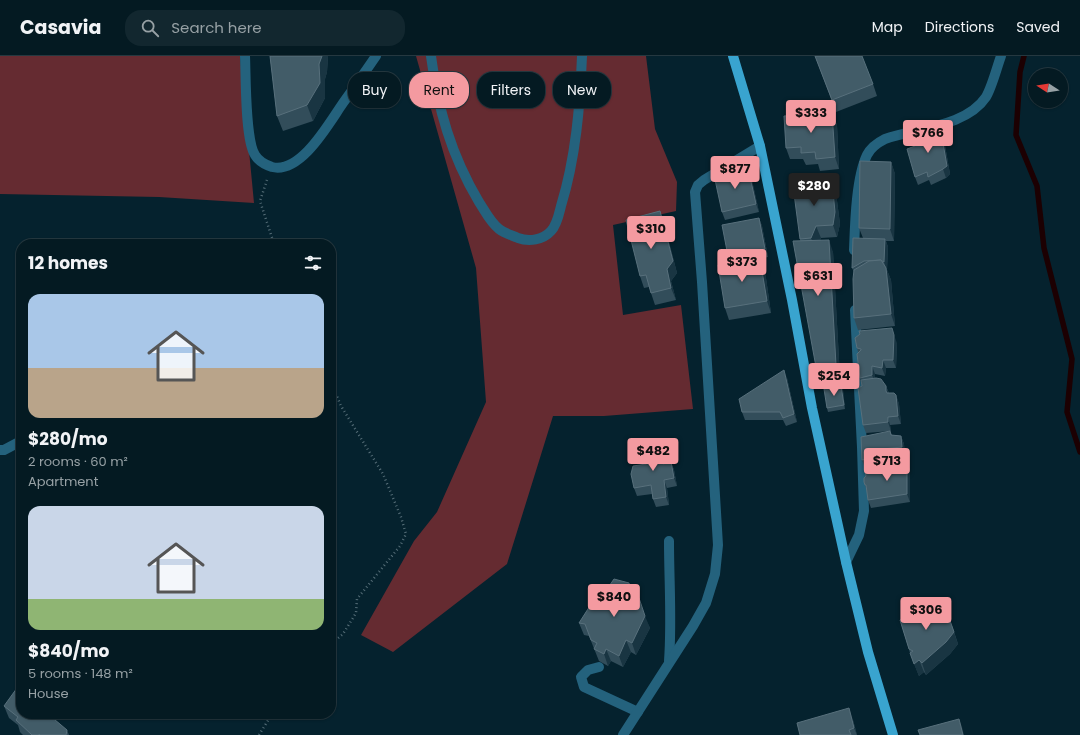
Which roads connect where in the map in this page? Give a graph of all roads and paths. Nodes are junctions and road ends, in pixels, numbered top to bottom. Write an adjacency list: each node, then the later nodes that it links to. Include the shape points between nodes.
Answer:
1 (245, 56): 8 (street, via 250,138 255,155 265,165)
2 (376, 56): 8 (street, via 318,140 291,164 278,168)
3 (431, 56): 4 (street, via 443,120 454,154 470,186 499,229 522,239 536,239 545,236 552,229 566,190 575,141)
4 (582, 56)
5 (733, 56): 7 (main road)
6 (1001, 56): 10 (street, via 986,96 969,112 954,120 885,139 872,148 863,166 855,221)
7 (760, 146): 16 (main road, via 812,408); 18 (street, via 704,180 695,192 718,545 715,574 706,603)
8 (270, 166): 9 (path, via 260,201)
9 (272, 239)
10 (854, 256)
11 (855, 304): 16 (street, via 864,511 859,536)
12 (336, 394): 17 (path, via 383,474 406,534 400,546 357,599 356,613 343,634)
13 (16, 444): 14 (street)
14 (0, 450)
15 (669, 541): 18 (street)
16 (846, 562): 24 (main road, via 868,652)
17 (336, 640)
18 (669, 663): 20 (street)
19 (599, 667): 20 (street, via 588,670 581,677 584,687)
20 (638, 712): 23 (street)
21 (269, 719): 22 (path)
22 (259, 735)
23 (622, 735)
24 (893, 735)

